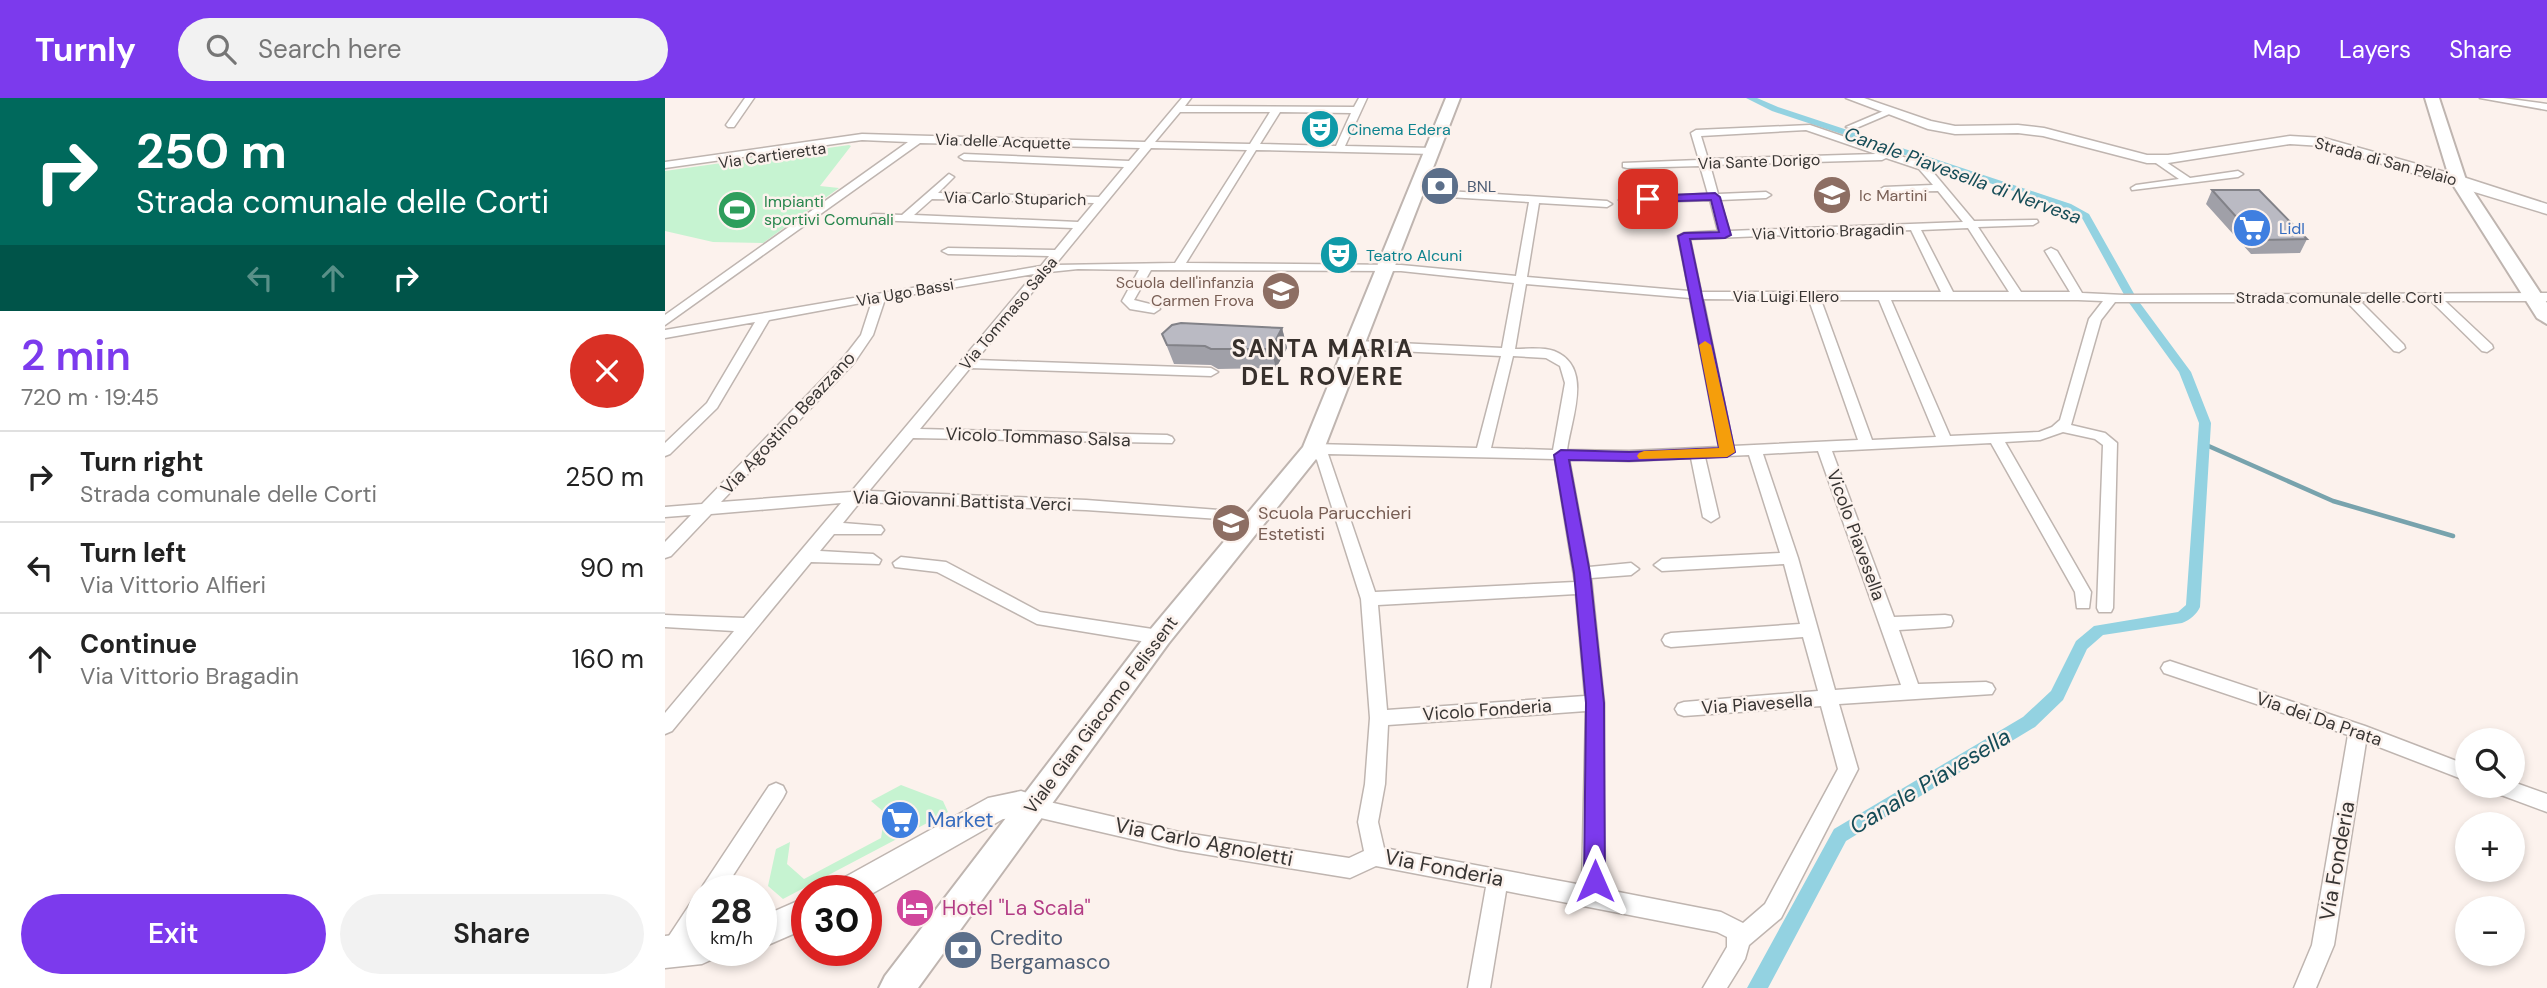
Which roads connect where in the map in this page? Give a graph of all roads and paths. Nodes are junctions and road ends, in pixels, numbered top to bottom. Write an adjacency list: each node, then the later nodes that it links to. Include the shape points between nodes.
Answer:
1 (750, 98): 14 (street)
2 (1187, 98): 10 (street, Via Tommaso Salsa)
3 (1363, 98): 12 (street)
4 (1444, 98): 5 (street)
5 (1453, 98): 20 (main road, Viale Gian Giacomo Felissent)
6 (1852, 98): 13 (street, Strada di San Pelaio)
7 (2431, 98): 31 (main road)
8 (2484, 98): 9 (street)
9 (2547, 107)
10 (1178, 108): 11 (street); 17 (street, Via Tommaso Salsa)
11 (1277, 109): 12 (street); 18 (street)
12 (1357, 110): 19 (street)
13 (1889, 112): 15 (street); 23 (street, Strada di San Pelaio, via 1955,130 2045,132)
14 (731, 125)
15 (1851, 127)
16 (918, 140): 17 (street, Via delle Acquette); 27 (street, Via Cartieretta, via 877,137 868,144); 74 (street, Via delle Acquette)
17 (1147, 145): 18 (street, Via delle Acquette); 25 (street, Via Tommaso Salsa)
18 (1252, 148): 19 (street, Via delle Acquette); 55 (street)
19 (1339, 149): 20 (street, Via delle Acquette)
20 (1433, 151): 35 (main road, Viale Gian Giacomo Felissent)
21 (964, 157): 25 (street)
22 (1891, 157): 24 (street, Via Sante Dorigo); 24 (street, via 1800,126 1699,131); 32 (street, via 1923,167)
23 (2158, 159): 30 (street); 31 (street, Strada di San Pelaio, via 2309,140)
24 (1706, 163): 26 (street, Via Sante Dorigo); 38 (street)
25 (1132, 164): 40 (street, Via Tommaso Salsa)
26 (1627, 166)
27 (665, 168)
28 (2238, 174): 30 (street)
29 (949, 177): 37 (street, Via Carlo Stuparich)
30 (2187, 180): 33 (street)
31 (2458, 180): 43 (street, Strada di San Pelaio); 68 (main road)
32 (1940, 188): 34 (street); 48 (street)
33 (2136, 188)
34 (1884, 190)
35 (1416, 192): 39 (street); 56 (main road, Viale Gian Giacomo Felissent)
36 (1766, 195): 38 (street)
37 (929, 196): 40 (street, Via Carlo Stuparich); 45 (street, Via Carlo Stuparich)
38 (1715, 197): 41 (street); 50 (street)
39 (1535, 198): 42 (street); 58 (street)
40 (1102, 200): 47 (street, Via Tommaso Salsa)
41 (1624, 200)
42 (1607, 204)
43 (2547, 209)
44 (873, 217): 45 (street)
45 (905, 218): 47 (street)
46 (2032, 222): 48 (street, Via Vittorio Bragadin)
47 (1081, 225): 53 (street, Via Tommaso Salsa)
48 (1972, 226): 49 (street, Via Vittorio Bragadin); 60 (street)
49 (1915, 228): 50 (street, Via Vittorio Bragadin); 59 (street)
50 (1725, 235): 62 (street, Via Vittorio Bragadin, via 1684,236)
51 (948, 251): 53 (street)
52 (2051, 251): 65 (street)
53 (1058, 253): 57 (street, Via Tommaso Salsa)
54 (1147, 266): 55 (street, Via Ugo Bassi); 57 (street, Via Ugo Bassi); 71 (street, via 1128,301)
55 (1179, 267): 56 (street, Via Ugo Bassi)
56 (1388, 267): 58 (street, Via Luigi Ellero); 76 (main road, Viale Gian Giacomo Felissent)
57 (1045, 268): 61 (street, Via Ugo Bassi); 80 (street, Via Tommaso Salsa)
58 (1521, 280): 62 (street, Via Luigi Ellero); 79 (street)
59 (1948, 295): 60 (street, Via Luigi Ellero); 64 (street, Via Luigi Ellero)
60 (2017, 295): 65 (street, Via Luigi Ellero)
61 (880, 296): 72 (street, Via Ugo Bassi); 97 (street, Via Agostino Beazzano, via 872,325 859,347)
62 (1695, 296): 63 (street, Via Luigi Ellero); 92 (street)
63 (1814, 296): 64 (street, Via Luigi Ellero); 87 (street)
64 (1883, 296): 86 (street)
65 (2078, 296): 69 (street, Via Luigi Ellero)
66 (2433, 296): 67 (street, Strada comunale delle Corti); 68 (street, Strada comunale delle Corti); 78 (street)
67 (2349, 297): 70 (street, Strada comunale delle Corti); 77 (street)
68 (2541, 297): 73 (main road)
69 (2118, 299): 70 (street, Via Luigi Ellero); 82 (street, via 2095,319 2069,415)
70 (2143, 299)
71 (1154, 309)
72 (764, 317): 75 (street, Via Ugo Bassi); 90 (street, via 712,405)
73 (2547, 318)
74 (665, 321)
75 (665, 334)
76 (1357, 345): 79 (street); 89 (main road, Viale Gian Giacomo Felissent)
77 (2399, 348)
78 (2487, 348)
79 (1508, 352): 93 (street); 95 (street, via 1549,354 1569,369 1572,391)
80 (966, 364): 81 (street); 83 (street, Via Tommaso Salsa)
81 (1212, 372)
82 (2061, 427): 84 (street, via 2040,436); 113 (street, via 2100,436 2110,443)
83 (909, 433): 85 (street, Vicolo Tommaso Salsa); 96 (street, Via Tommaso Salsa)
84 (1995, 438): 86 (street); 112 (street, via 2083,592)
85 (1167, 440)
86 (1945, 440): 87 (street)
87 (1867, 445): 88 (street)
88 (1824, 447): 91 (street); 116 (street, Vicolo Piavesella)
89 (1313, 449): 93 (street); 100 (main road, Viale Gian Giacomo Felissent); 111 (street, Via Fonderia, via 1324,458)
90 (665, 451)
91 (1755, 451): 92 (street); 105 (street, Via Piavesella)
92 (1727, 452): 94 (street)
93 (1483, 453): 95 (street)
94 (1697, 454): 95 (street); 99 (street)
95 (1561, 455): 110 (street)
96 (856, 496): 97 (street, Via Giovanni Battista Verci); 100 (street, Via Giovanni Battista Verci); 101 (street, Via Tommaso Salsa)
97 (708, 509): 98 (street, Via Giovanni Battista Verci); 103 (street, Via Agostino Beazzano)
98 (665, 512)
99 (1711, 517)
100 (1259, 518): 119 (main road, Viale Gian Giacomo Felissent)
101 (829, 528): 102 (street); 104 (street, Via Tommaso Salsa)
102 (876, 530)
103 (665, 552)
104 (806, 556): 106 (street); 117 (street, Via Tommaso Salsa)
105 (1790, 558): 108 (street); 118 (street, Via Piavesella)
106 (873, 559)
107 (901, 563): 119 (street, via 940,566 1038,618)
108 (1663, 565)
109 (1631, 569): 110 (street)
110 (1583, 581): 111 (street); 125 (street)
111 (1369, 599): 127 (street, Via Fonderia)
112 (2083, 604)
113 (2105, 608)
114 (665, 621): 117 (street)
115 (1945, 621): 116 (street, Vicolo Piavesella)
116 (1888, 624): 123 (street, Vicolo Piavesella)
117 (749, 625): 128 (street, Via Tommaso Salsa)
118 (1810, 630): 120 (street); 124 (street, Via Piavesella)
119 (1159, 637): 134 (main road, Viale Gian Giacomo Felissent)
120 (1671, 640)
121 (2170, 668): 129 (street, Via dei Da Prata)
122 (1986, 689): 123 (street)
123 (1912, 691): 124 (street)
124 (1830, 699): 126 (street, Via Piavesella); 142 (street, Via Piavesella, via 1848,769 1773,911)
125 (1595, 703): 127 (street, Vicolo Fonderia); 141 (street)
126 (1684, 709)
127 (1379, 718): 137 (street, Via Fonderia, via 1368,822)
128 (665, 726)
129 (2358, 731): 130 (street, Via dei Da Prata); 146 (street, Via Fonderia, via 2323,945)
130 (2455, 768)
131 (776, 792): 138 (street)
132 (2525, 795): 133 (street)
133 (2547, 803)
134 (1032, 807): 135 (street, via 998,807); 136 (main road, Viale Gian Giacomo Felissent); 137 (street, Via Carlo Agnoletti, via 1179,841 1350,868)
135 (961, 827): 136 (street, via 990,826); 139 (street)
136 (1006, 842): 143 (main road, Viale Gian Giacomo Felissent)
137 (1375, 856): 140 (street, Via Fonderia)
138 (722, 875)
139 (877, 875)
140 (1499, 878): 141 (street, Via Fonderia); 144 (street)
141 (1592, 897): 142 (street, Via Fonderia, via 1720,922 1735,930)
142 (1740, 939): 145 (street)
143 (898, 988)
144 (1479, 988)
145 (1714, 988)
146 (2305, 988)

